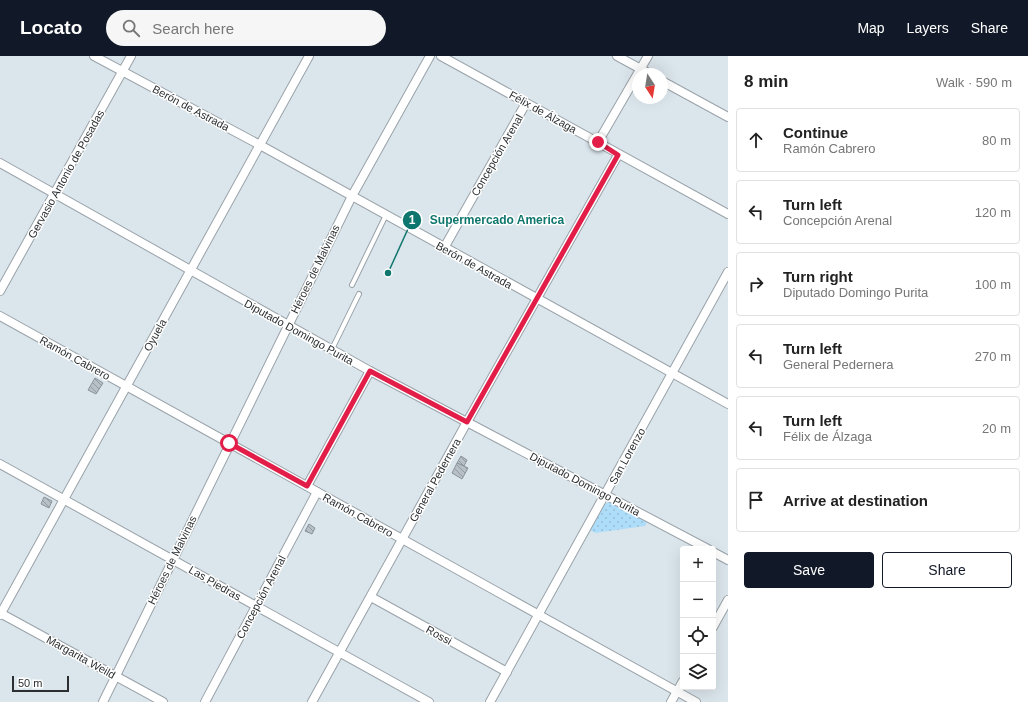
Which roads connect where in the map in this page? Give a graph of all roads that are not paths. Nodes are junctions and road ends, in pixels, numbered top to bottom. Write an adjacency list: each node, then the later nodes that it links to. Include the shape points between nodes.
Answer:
1 (94, 56): 10 (street, Berón de Astrada)
2 (131, 56): 10 (street, Gervasio Antonio de Posadas)
3 (309, 56): 16 (street, Oyuela)
4 (430, 56): 20 (street, Héroes de Malvinas)
5 (441, 56): 13 (street, Félix de Álzaga)
6 (617, 56): 8 (street)
7 (648, 56): 9 (street)
8 (639, 68)
9 (642, 68)
10 (123, 72): 16 (street, Berón de Astrada); 19 (street, Gervasio Antonio de Posadas)
11 (632, 84): 15 (street)
12 (668, 84): 14 (street)
13 (526, 103): 15 (street, Félix de Álzaga); 23 (street, Concepción Arenal)
14 (728, 117)
15 (598, 142): 17 (street, Félix de Álzaga)
16 (260, 145): 20 (street, Berón de Astrada); 24 (street, Oyuela)
17 (618, 155): 21 (street, Félix de Álzaga); 29 (street, General Pedernera)
18 (0, 163): 19 (street, Diputado Domingo Purita)
19 (55, 194): 24 (street, Diputado Domingo Purita); 27 (street, Gervasio Antonio de Posadas)
20 (352, 196): 22 (street, Berón de Astrada); 31 (street, Héroes de Malvinas)
21 (728, 214)
22 (386, 215): 23 (street, Berón de Astrada); 26 (lane)
23 (444, 248): 29 (street, Berón de Astrada)
24 (191, 271): 31 (street, Diputado Domingo Purita); 35 (street, Oyuela)
25 (728, 272): 34 (street, San Lorenzo)
26 (352, 285)
27 (0, 291)
28 (359, 294): 32 (lane)
29 (536, 299): 34 (street, Berón de Astrada); 37 (street, General Pedernera)
30 (0, 316): 35 (street, Ramón Cabrero)
31 (288, 326): 32 (street, Diputado Domingo Purita); 38 (street, Héroes de Malvinas)
32 (332, 350): 33 (street, Diputado Domingo Purita)
33 (370, 371): 37 (street, Diputado Domingo Purita); 40 (street)
34 (672, 374): 36 (street, Berón de Astrada); 42 (street, San Lorenzo)
35 (126, 386): 38 (street, Ramón Cabrero); 43 (street, Oyuela)
36 (728, 404)
37 (467, 422): 42 (street, Diputado Domingo Purita); 44 (street, General Pedernera)
38 (229, 443): 40 (street, Ramón Cabrero); 47 (street, Héroes de Malvinas)
39 (0, 464): 43 (street, Las Piedras)
40 (307, 486): 41 (street, Ramón Cabrero)
41 (317, 492): 44 (street, Ramón Cabrero); 51 (street, Concepción Arenal)
42 (606, 494): 45 (street, Diputado Domingo Purita); 53 (street, San Lorenzo)
43 (63, 499): 47 (street, Las Piedras); 52 (street, Oyuela)
44 (402, 539): 49 (street, General Pedernera); 53 (street, Ramón Cabrero)
45 (702, 546)
46 (716, 554): 48 (street)
47 (172, 559): 51 (street, Las Piedras); 57 (street, Héroes de Malvinas)
48 (728, 560)
49 (371, 597): 55 (street, General Pedernera); 56 (street, Rossi)
50 (728, 600): 54 (street)
51 (256, 606): 55 (street, Las Piedras); 62 (street, Concepción Arenal)
52 (0, 614): 57 (street, Margarita Weild)
53 (539, 616): 56 (street, San Lorenzo); 59 (street, Ramón Cabrero)
54 (716, 622)
55 (339, 653): 63 (street, General Pedernera); 64 (street, Las Piedras)
56 (507, 672): 65 (street, San Lorenzo)
57 (116, 676): 60 (street, Héroes de Malvinas); 61 (street, Margarita Weild)
58 (680, 686): 59 (street)
59 (677, 692): 66 (street); 67 (street, Ramón Cabrero)
60 (103, 702)
61 (163, 702)
62 (204, 702)
63 (312, 702)
64 (429, 702)
65 (490, 702)
66 (671, 702)
67 (696, 702)

